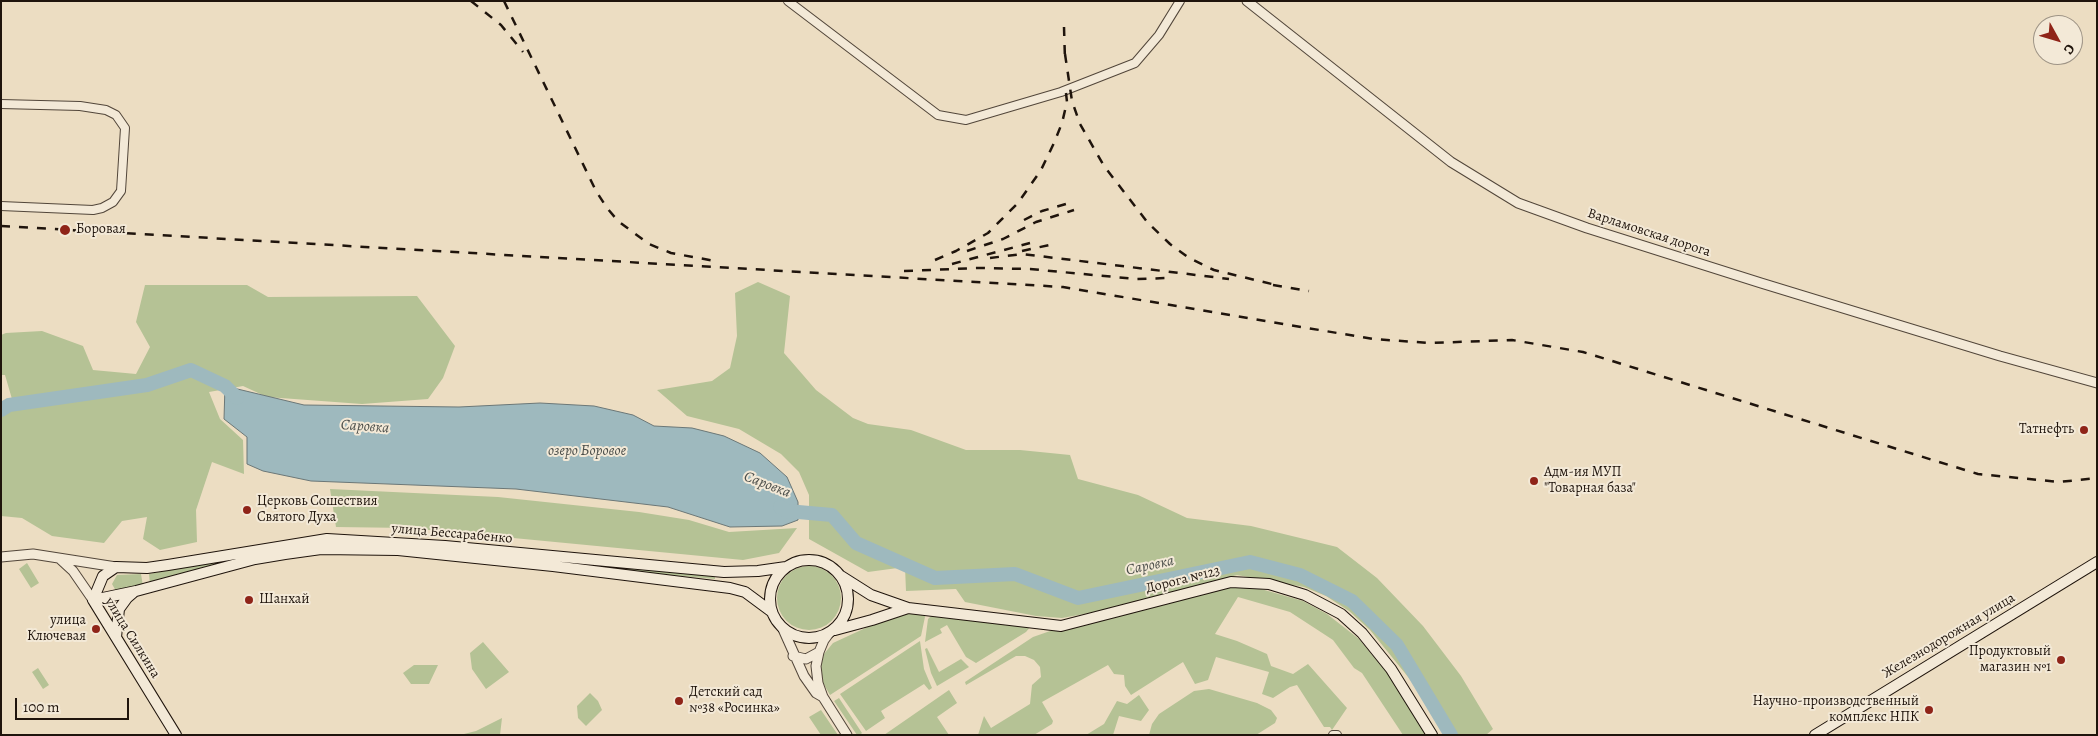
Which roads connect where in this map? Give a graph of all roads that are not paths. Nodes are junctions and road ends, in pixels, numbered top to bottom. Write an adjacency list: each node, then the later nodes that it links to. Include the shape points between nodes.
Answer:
1 (788, 1): 2 (street, via 938,115 966,120 1061,92 1136,63 1159,35)
2 (1180, 1)
3 (1247, 1): 6 (street, Варламовская дорога, via 1451,162 1518,203 1761,283)
4 (1, 104): 5 (street, via 80,106 106,110 116,115 125,128 121,190 113,202 93,210)
5 (1, 206)
6 (2097, 383)
7 (444, 551): 11 (main road, улица Бессарабенко, via 327,540 147,568); 12 (main road, улица Бессарабенко, via 724,572); 14 (main road, улица Бессарабенко, via 321,549 255,559); 17 (main road, улица Бессарабенко, via 730,588 745,592)
8 (2, 556): 9 (street, улица Бессарабенко, via 33,554)
9 (60, 559): 11 (street, улица Бессарабенко); 15 (street, улица Силкина, via 73,571)
10 (2097, 562): 27 (main road, Железнодорожная улица)
11 (116, 567): 15 (main road, via 103,576)
12 (786, 567): 13 (main road, via 798,561 812,560 829,565); 17 (main road, via 772,587)
13 (842, 576): 16 (main road, Дорога №123, via 871,595); 19 (main road, via 848,592 847,609)
14 (136, 591): 15 (main road, улица Бессарабенко); 20 (main road, via 119,609)
15 (92, 600): 20 (main road, улица Силкина)
16 (908, 608): 19 (main road, Дорога №123); 26 (main road, Дорога №123, via 1061,626 1231,582 1269,584 1306,595 1340,614 1362,633 1390,669)
17 (772, 612): 18 (main road)
18 (782, 627): 19 (main road, via 792,635 805,638); 22 (street)
19 (832, 631): 21 (street)
20 (116, 638): 24 (main road, улица Силкина)
21 (819, 652): 22 (street, via 806,659); 23 (street, via 816,666)
22 (793, 656): 23 (street, via 816,693)
23 (823, 696): 25 (street)
24 (176, 735)
25 (847, 735)
26 (1432, 735)
27 (1815, 735)

